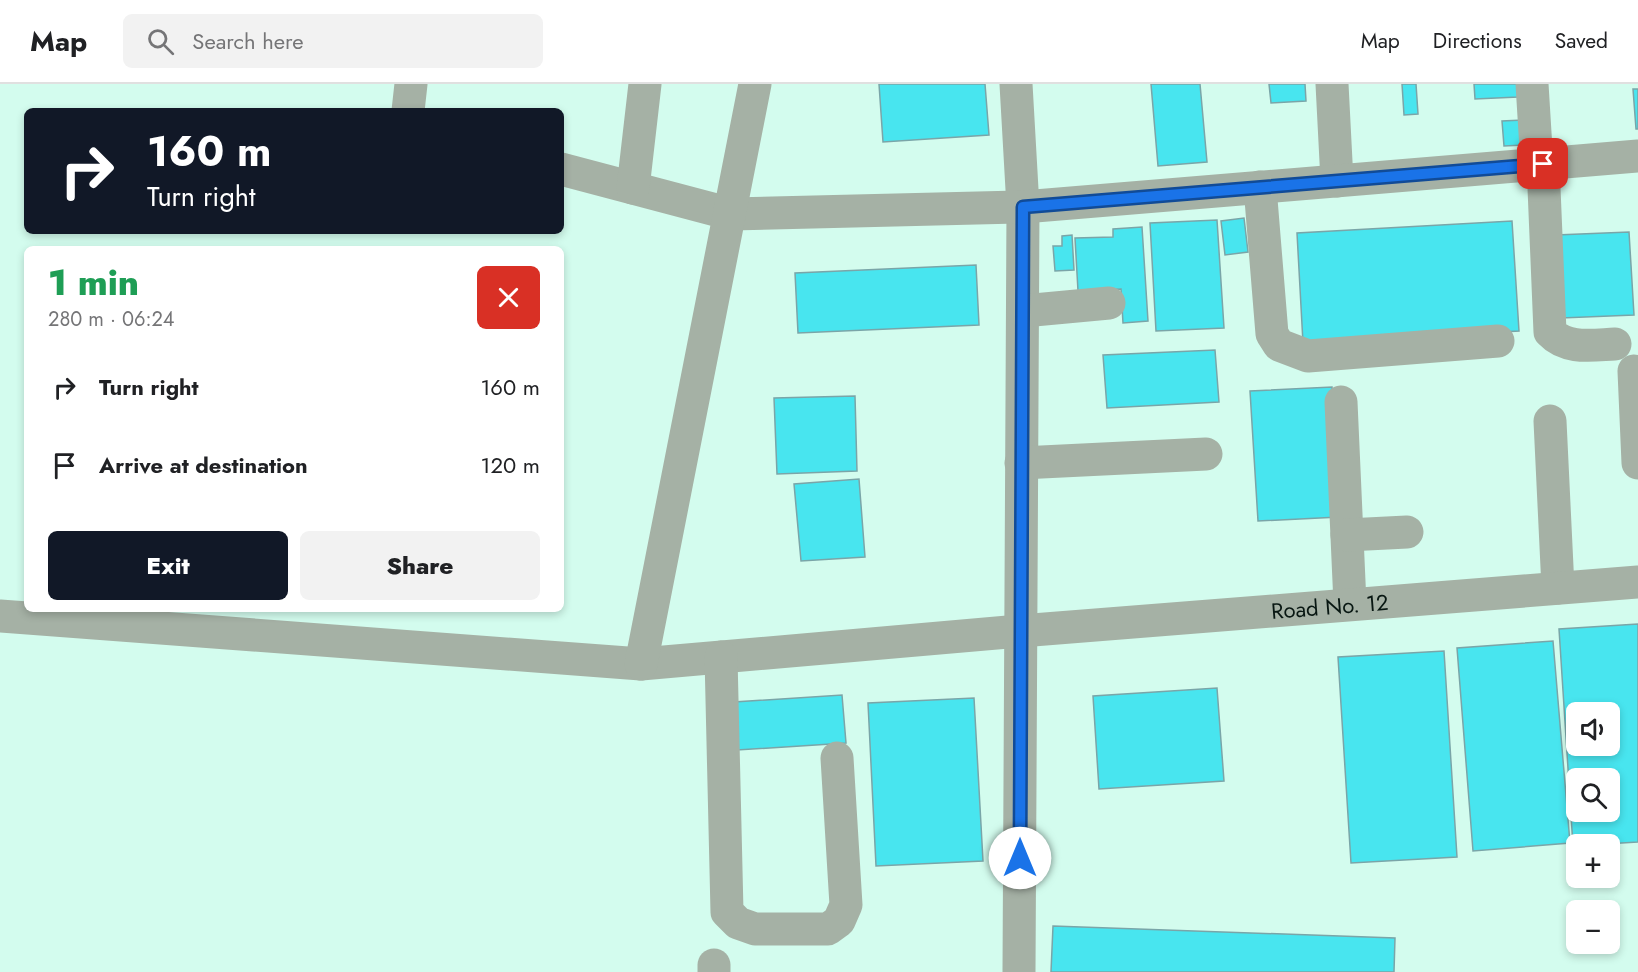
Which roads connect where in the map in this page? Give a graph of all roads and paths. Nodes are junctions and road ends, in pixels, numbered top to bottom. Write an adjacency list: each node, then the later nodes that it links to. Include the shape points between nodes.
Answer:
1 (411, 84): 7 (street)
2 (645, 84): 13 (street)
3 (755, 84): 15 (street)
4 (1016, 84): 14 (street)
5 (1332, 84): 11 (street)
6 (1532, 84): 9 (street)
7 (408, 108)
8 (1638, 156): 9 (street)
9 (1540, 164): 11 (street); 19 (street, via 1550,332 1571,345)
10 (564, 170): 13 (street)
11 (1337, 181): 12 (street)
12 (1260, 187): 14 (street); 18 (street, via 1272,334 1279,345 1308,356)
13 (633, 188): 15 (street)
14 (1023, 207): 15 (street); 17 (street)
15 (731, 214): 34 (street)
16 (1109, 303): 17 (street)
17 (1023, 311): 24 (street)
18 (1498, 341)
19 (1615, 344)
20 (1634, 371): 25 (street)
21 (1341, 402): 27 (street)
22 (1550, 421): 29 (street)
23 (1206, 454): 24 (street)
24 (1022, 463): 32 (street)
25 (1638, 463)
26 (1407, 532): 27 (street)
27 (1347, 535): 30 (street)
28 (1638, 582): 29 (street, Road No. 12)
29 (1558, 588): 30 (street, Road No. 12)
30 (1350, 604): 32 (street, Road No. 12)
31 (0, 616): 34 (street, Road No. 12)
32 (1020, 631): 33 (street, Road No. 12); 36 (street)
33 (721, 657): 34 (street, Road No. 12); 35 (street, via 727,912 738,923 755,929 828,929 839,921 846,905)
34 (641, 664)
35 (837, 758)
36 (1019, 972)

